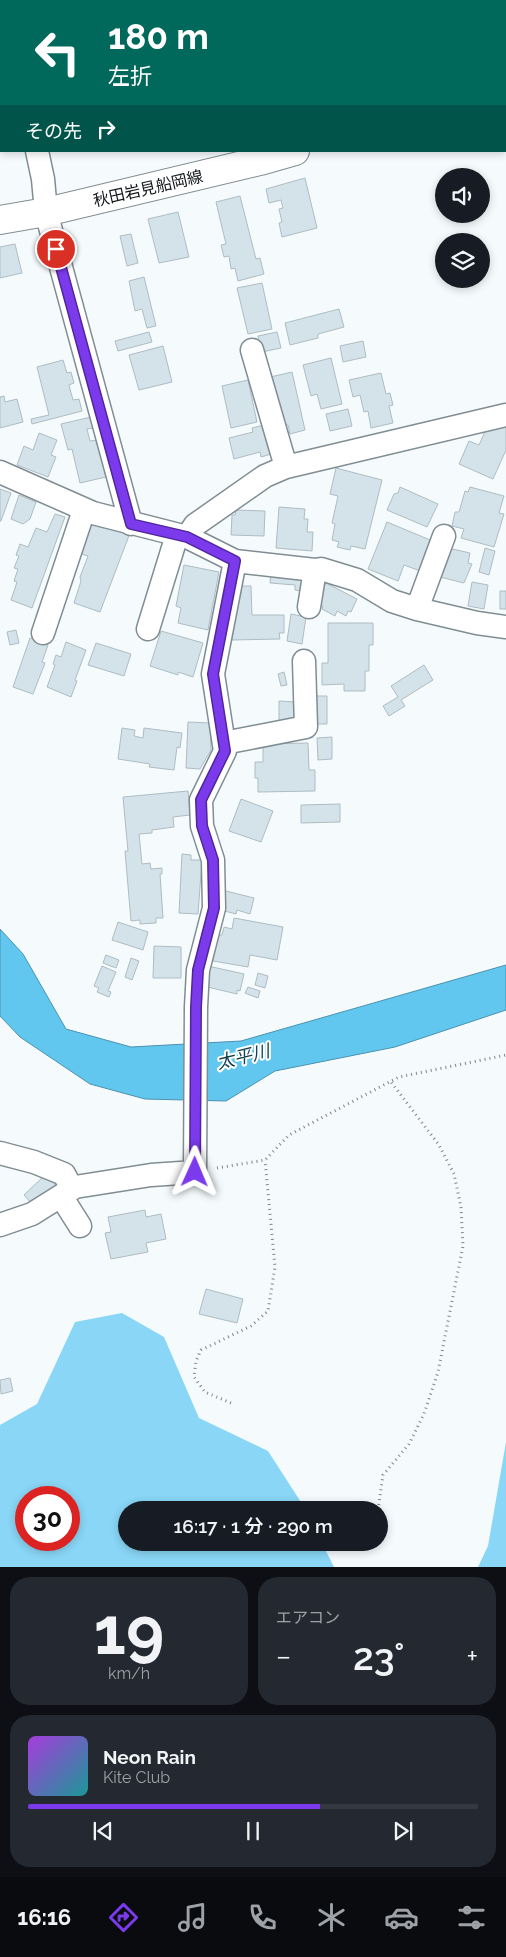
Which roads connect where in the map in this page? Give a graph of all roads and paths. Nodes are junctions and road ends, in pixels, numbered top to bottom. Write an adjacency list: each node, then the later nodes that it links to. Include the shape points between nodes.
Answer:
1 (37, 152): 3 (street)
2 (292, 152): 3 (main road, 秋田岩見船岡線)
3 (46, 212): 4 (main road, 秋田岩見船岡線); 10 (street)
4 (0, 220)
5 (252, 350): 7 (street)
6 (506, 414): 7 (street)
7 (286, 467): 11 (street, via 265,476)
8 (0, 472): 9 (street)
9 (84, 510): 10 (street); 19 (street)
10 (131, 524): 11 (street)
11 (182, 536): 13 (street); 18 (street)
12 (444, 536): 16 (street)
13 (235, 561): 14 (street); 21 (street, via 213,674)
14 (315, 570): 15 (street); 16 (street, via 357,580 392,601)
15 (309, 607)
16 (417, 609): 17 (street)
17 (506, 627)
18 (148, 629)
19 (43, 633)
20 (304, 660): 21 (street, via 306,728)
21 (224, 743): 26 (street, via 225,751 201,800 202,826 213,860 214,908 198,970)
22 (506, 1055): 23 (path)
23 (391, 1082): 25 (path, via 289,1135); 31 (path, via 439,1145 454,1174 462,1207 463,1246 438,1372 424,1414 409,1444 383,1475)
24 (0, 1153): 27 (street, via 64,1174)
25 (265, 1160): 26 (path); 30 (path, via 275,1267 268,1311 252,1326 201,1350 196,1361 194,1377 205,1392)
26 (195, 1162): 27 (street)
27 (67, 1192): 28 (street, via 32,1214); 29 (street)
28 (0, 1225)
29 (80, 1226)
30 (231, 1403)
31 (379, 1501)

